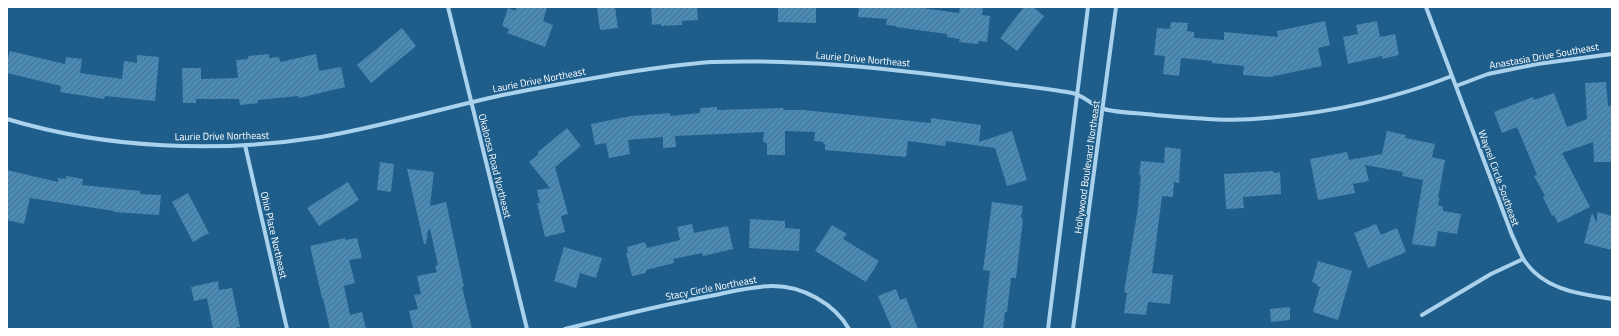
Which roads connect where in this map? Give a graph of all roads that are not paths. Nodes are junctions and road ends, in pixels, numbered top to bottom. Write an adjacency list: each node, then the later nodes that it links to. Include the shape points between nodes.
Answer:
1 (448, 7): 9 (street, Okaloosa Road Northeast)
2 (1088, 7): 8 (street, Hollywood Boulevard Northeast)
3 (1116, 7): 10 (street, Hollywood Boulevard Northeast)
4 (1426, 7): 6 (street, Waynel Circle Southeast)
5 (1612, 54): 7 (street, Anastasia Drive Southeast, via 1537,64 1488,74)
6 (1452, 76): 7 (street, Waynel Circle Southeast); 10 (street, via 1422,88 1370,102 1264,119 1194,119)
7 (1456, 86): 13 (street, Waynel Circle Southeast)
8 (1078, 93): 9 (street, Laurie Drive Northeast, via 836,64 710,62 588,79); 10 (street); 20 (street, Hollywood Boulevard Northeast)
9 (471, 103): 12 (street, Laurie Drive Northeast, via 321,137); 17 (street, Okaloosa Road Northeast)
10 (1102, 109): 21 (street, Hollywood Boulevard Northeast)
11 (7, 119): 12 (street, Laurie Drive Northeast, via 62,132 119,141 190,146)
12 (244, 145): 16 (street, Ohio Place Northeast)
13 (1523, 259): 14 (street, Waynel Circle Southeast, via 1532,271 1555,287); 15 (street, via 1491,274)
14 (1612, 299)
15 (1422, 315)
16 (288, 329)
17 (527, 329)
18 (565, 329): 19 (street, Stacy Circle Northeast, via 686,300 774,286 802,290 817,298 833,310)
19 (849, 329)
20 (1048, 329)
21 (1073, 329)

